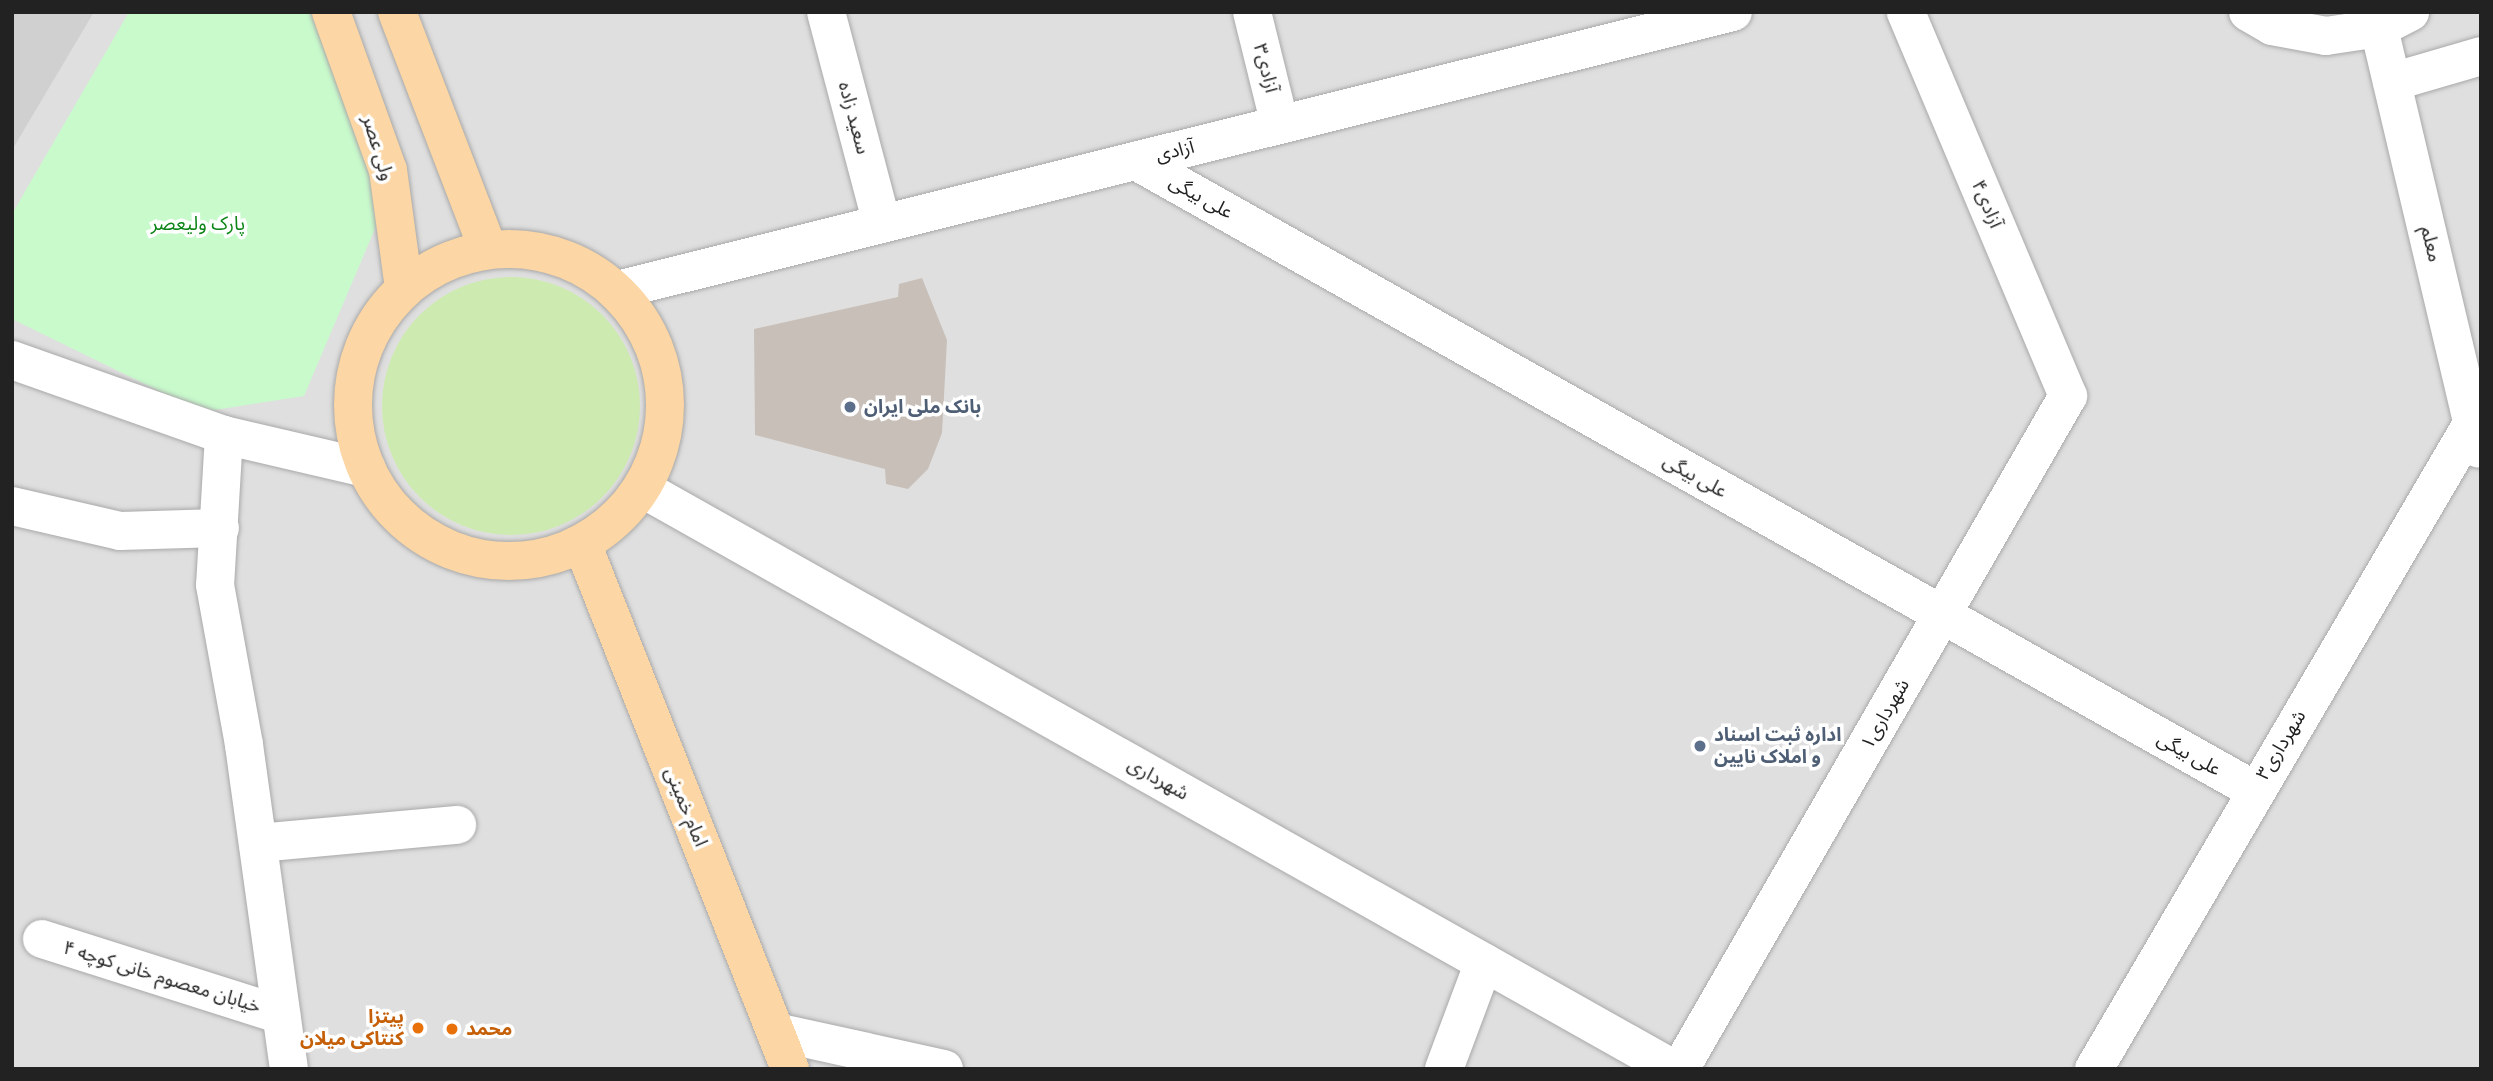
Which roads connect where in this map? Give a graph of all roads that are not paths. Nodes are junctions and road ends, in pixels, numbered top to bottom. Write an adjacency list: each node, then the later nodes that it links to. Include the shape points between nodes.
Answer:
1 (331, 12): 15 (main road, ولی عصر, via 388,170)
2 (397, 12): 14 (main road)
3 (826, 12): 13 (street, سعید زاده)
4 (1252, 12): 11 (street, آزادی۳)
5 (1733, 12): 11 (street, آزادی)
6 (1906, 12): 19 (street, آزادی۴)
7 (2248, 12): 8 (street, via 2272,26 2326,36)
8 (2394, 20): 10 (street, معلم)
9 (2481, 56): 10 (street)
10 (2392, 82): 17 (street, معلم)
11 (1280, 125): 12 (street, آزادی)
12 (1136, 161): 13 (street, آزادی); 28 (street, علی بیگی)
13 (882, 224): 16 (street, آزادی)
14 (488, 249): 15 (main road, via 444,262); 16 (main road, via 535,250 579,264)
15 (404, 289): 23 (main road, via 373,326 356,372 353,421)
16 (617, 290): 24 (main road, via 649,334 665,385 663,439)
17 (2466, 322): 20 (street, معلم)
18 (12, 360): 21 (street)
19 (2068, 396): 28 (street, شهرداری۱)
20 (2472, 424): 22 (street, معلم); 29 (street, شهرداری۳)
21 (224, 436): 23 (street); 26 (street)
22 (2481, 462)
23 (366, 468): 27 (main road, via 392,510 429,541 479,560 532,562)
24 (643, 489): 27 (main road, via 617,521); 33 (street, شهرداری)
25 (12, 506): 26 (street, via 120,531)
26 (220, 528): 31 (street, via 215,585)
27 (583, 546): 35 (main road, امام خمینی)
28 (1942, 615): 29 (street, علی بیگی); 41 (street, شهرداری۱)
29 (2254, 790): 42 (street, شهرداری۳)
30 (457, 825): 31 (street)
31 (258, 843): 34 (street)
32 (42, 939): 34 (street, خیابان معصوم خانی کوچه ۴)
33 (1484, 962): 39 (street); 40 (street, شهرداری)
34 (281, 1015): 36 (street)
35 (776, 1032): 37 (main road, امام خمینی); 38 (street)
36 (289, 1069)
37 (790, 1069)
38 (944, 1069)
39 (1444, 1069)
40 (1673, 1069)
41 (1681, 1069)
42 (2094, 1069)

